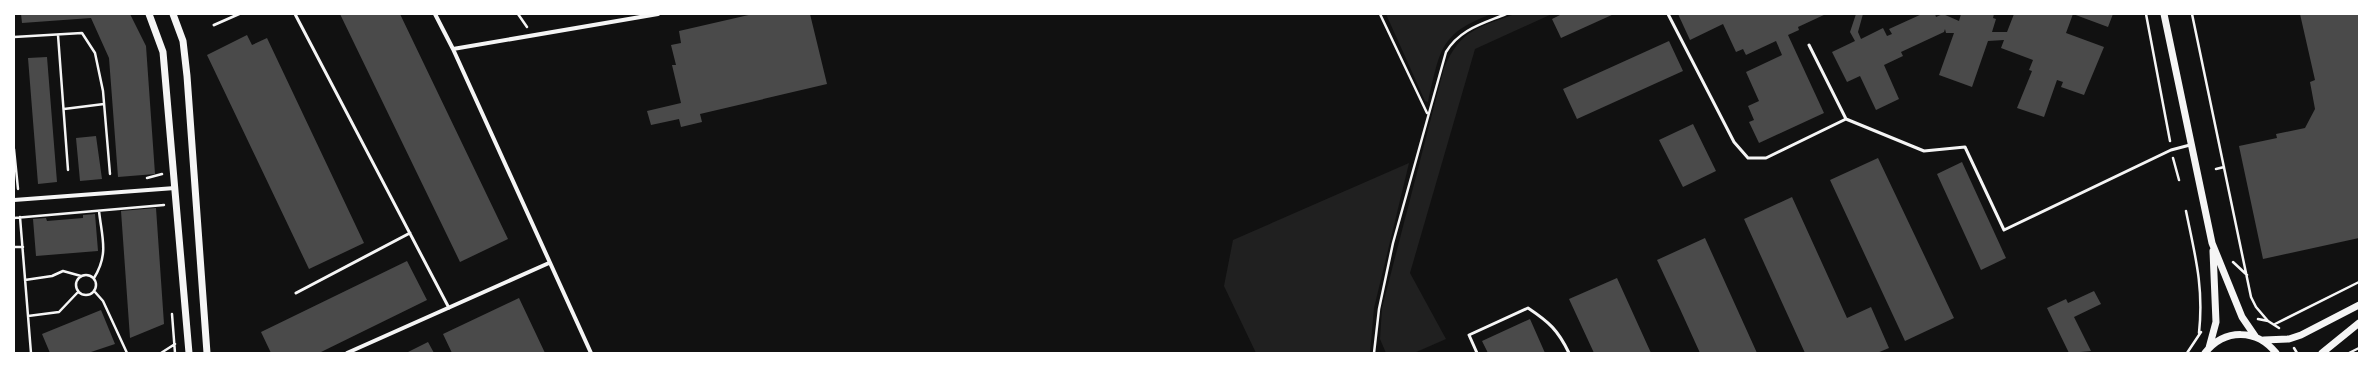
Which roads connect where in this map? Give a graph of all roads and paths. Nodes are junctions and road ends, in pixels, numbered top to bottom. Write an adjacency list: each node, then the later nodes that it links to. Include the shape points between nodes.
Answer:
1 (149, 14): 30 (street, via 163,52)
2 (173, 14): 63 (street, via 183,41 187,76)
3 (239, 14): 13 (lane)
4 (295, 14): 38 (lane)
5 (435, 14): 17 (street)
6 (658, 14): 17 (street)
7 (1380, 14): 20 (path)
8 (1506, 14): 20 (path, via 1473,27 1452,42 1441,66)
9 (1668, 14): 21 (lane, via 1734,142 1748,158 1766,158)
10 (2146, 14): 24 (path)
11 (2164, 14): 22 (street)
12 (2192, 14): 25 (path)
13 (214, 25)
14 (58, 35): 15 (path); 18 (path, via 82,33 95,53); 19 (path)
15 (14, 37)
16 (1809, 45): 21 (lane)
17 (453, 49): 42 (street)
18 (104, 104): 19 (path); 28 (path)
19 (64, 109): 27 (path)
20 (1428, 113): 66 (path, via 1393,243 1379,309)
21 (1846, 119): 24 (lane, via 1924,151 1965,147 2004,230)
22 (2190, 145): 24 (lane); 39 (street)
23 (14, 150): 31 (path)
24 (2171, 150): 29 (path)
25 (2224, 167): 26 (path); 46 (path, via 2251,297 2268,322 2275,324)
26 (2216, 168)
27 (68, 170)
28 (110, 174)
29 (2179, 180)
30 (175, 188): 32 (street); 62 (street)
31 (18, 189)
32 (14, 200)
33 (164, 206): 34 (path)
34 (98, 211): 37 (path); 44 (path, via 104,253 102,265)
35 (2186, 211): 69 (path, via 2200,281 2202,305 2199,334)
36 (14, 218): 37 (path)
37 (20, 218): 41 (path)
38 (410, 233): 49 (lane); 51 (lane)
39 (2212, 243): 54 (street, via 2242,317); 58 (street, via 2216,322)
40 (14, 247): 41 (path)
41 (23, 247): 45 (path)
42 (549, 264): 51 (street); 65 (street)
43 (81, 276): 44 (path, via 88,274); 45 (path, via 63,271 52,276); 47 (path, via 76,280)
44 (94, 278): 48 (path, via 97,285)
45 (25, 280): 52 (path)
46 (2359, 282)
47 (78, 292): 48 (path, via 83,295); 52 (path, via 59,312)
48 (95, 292): 60 (path, via 104,301)
49 (296, 293)
50 (2359, 305): 55 (street, via 2301,335 2289,339)
51 (449, 308): 64 (street)
52 (28, 316): 59 (path)
53 (2359, 323): 71 (street)
54 (2255, 336): 55 (street); 58 (street, via 2231,335 2219,340)
55 (2264, 340): 70 (street)
56 (174, 344): 61 (path)
57 (2359, 348): 72 (path)
58 (2207, 350)
59 (31, 353)
60 (127, 353)
61 (162, 353)
62 (189, 353)
63 (207, 353)
64 (347, 353)
65 (591, 353)
66 (1374, 353)
67 (1477, 353): 68 (lane, via 1469,334 1528,308 1550,323)
68 (1568, 353)
69 (2187, 353)
70 (2276, 353)
71 (2322, 353)
72 (2349, 353)

